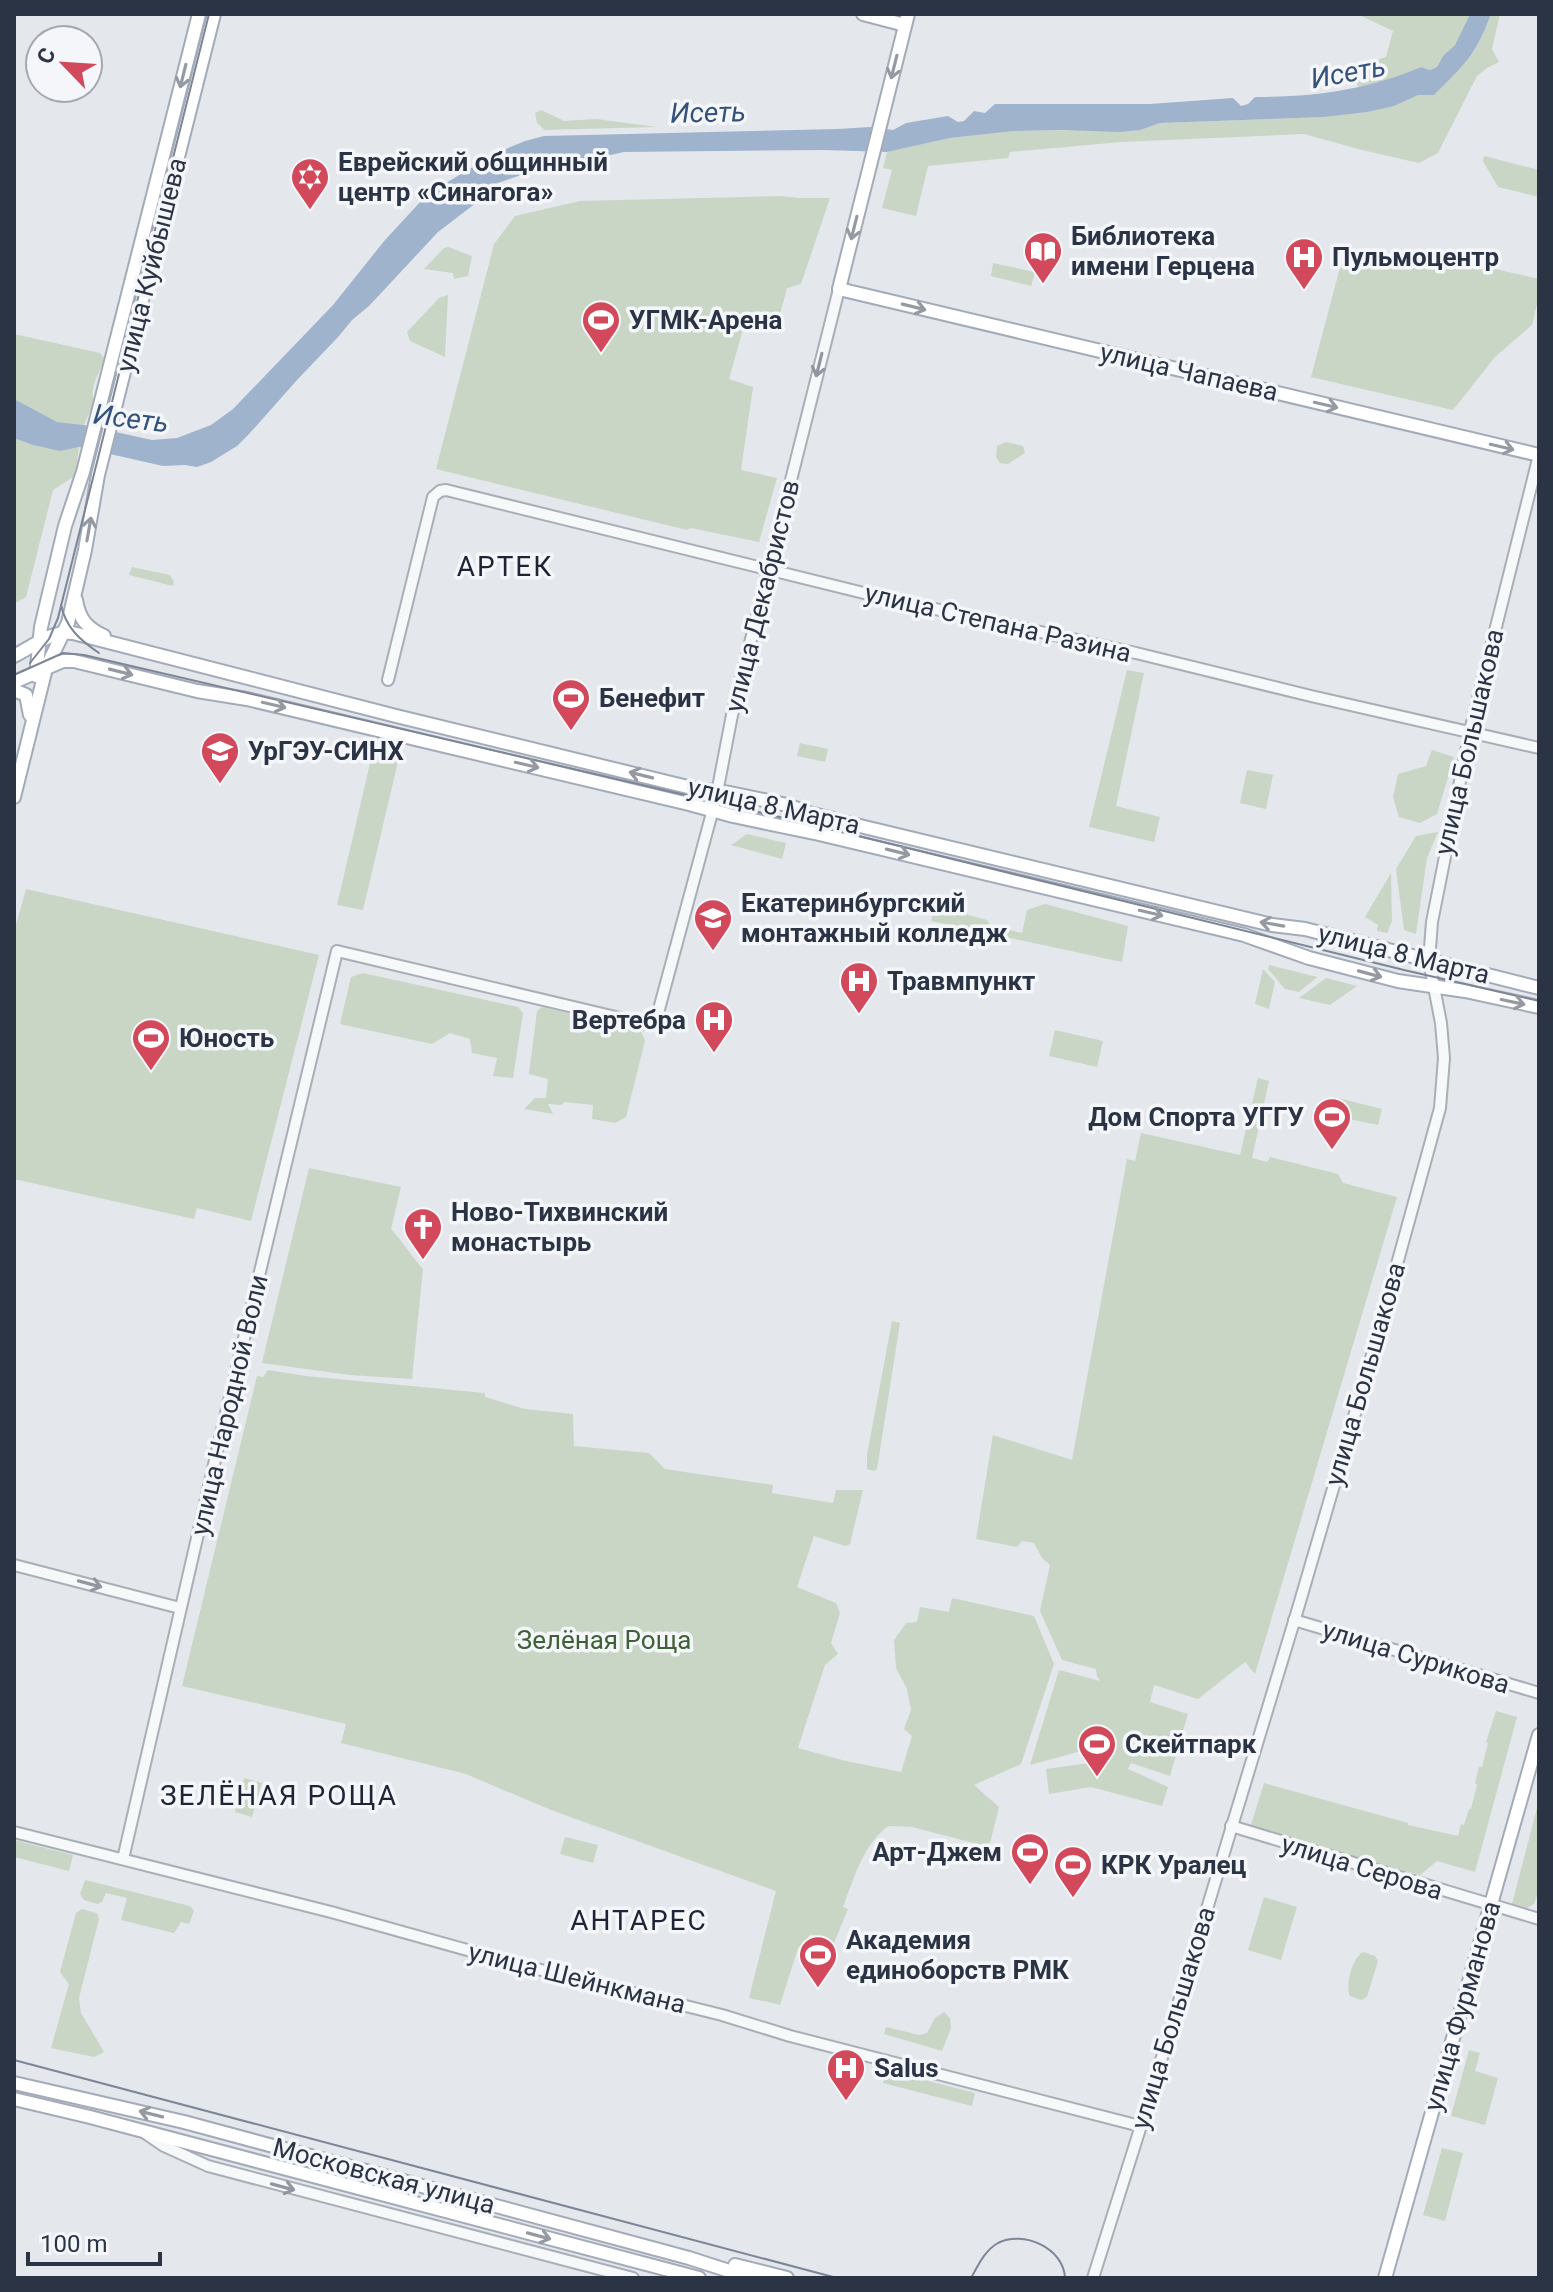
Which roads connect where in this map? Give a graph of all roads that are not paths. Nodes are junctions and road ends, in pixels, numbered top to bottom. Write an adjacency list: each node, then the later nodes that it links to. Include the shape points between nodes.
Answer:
1 (199, 14): 6 (main road, улица Куйбышева, one-way to 6)
2 (214, 14): 7 (main road, улица Куйбышева)
3 (863, 14): 4 (main road)
4 (907, 20): 5 (main road, улица Декабристов, one-way to 5)
5 (839, 289): 8 (main road, улица Чапаева, one-way to 8); 11 (street, улица Декабристов, one-way to 11)
6 (109, 368): 7 (main road); 9 (main road, улица Куйбышева)
7 (124, 372): 10 (main road, улица Куйбышева, one-way to 7)
8 (1539, 455): 21 (street, улица Большакова)
9 (56, 563): 13 (main road, улица Куйбышева); 15 (main road, via 33,631)
10 (80, 570): 12 (main road, улица Куйбышева); 14 (main road, via 76,600 84,623)
11 (767, 570): 18 (street, улица Степана Разина, via 440,491 433,497); 21 (street, улица Степана Разина); 24 (street, улица Декабристов)
12 (65, 632): 13 (main road); 14 (main road, улица 8 Марта); 17 (main road, улица Куйбышева)
13 (38, 644): 15 (main road); 17 (main road, улица Куйбышева)
14 (133, 648): 24 (main road, улица 8 Марта, one-way to 14)
15 (14, 653)
16 (80, 662): 17 (main road, улица 8 Марта, via 63,661); 22 (main road, via 54,673); 26 (main road, улица 8 Марта, one-way to 26)
17 (41, 670): 19 (main road, улица 8 Марта); 22 (main road, улица Куйбышева)
18 (388, 680)
19 (14, 682)
20 (14, 690): 22 (main road, via 28,700)
21 (1470, 731): 23 (street, улица Степана Разина); 28 (street, улица Большакова, via 1437,887)
22 (29, 733): 25 (main road, улица Куйбышева)
23 (1539, 748)
24 (718, 791): 26 (street, улица Декабристов); 28 (main road, улица 8 Марта, one-way to 24)
25 (14, 797)
26 (712, 810): 27 (street, улица Декабристов, via 655,1024); 29 (main road, улица 8 Марта, one-way to 29, via 1244,935 1309,958)
27 (337, 951): 33 (street, улица Народной Воли)
28 (1429, 961): 29 (street, улица Большакова); 30 (main road, улица 8 Марта)
29 (1433, 986): 31 (main road, улица 8 Марта, one-way to 31); 34 (street, улица Большакова, via 1444,1058 1440,1108)
30 (1539, 988)
31 (1539, 1007)
32 (14, 1565): 33 (street, one-way to 33)
33 (180, 1608): 39 (street, улица Народной Воли)
34 (1294, 1620): 35 (street, улица Сурикова); 37 (street, улица Большакова)
35 (1539, 1693)
36 (1539, 1735): 40 (main road, улица Фурманова)
37 (1231, 1826): 40 (street, улица Серова); 46 (street, улица Большакова)
38 (14, 1832): 39 (street, улица Шейнкмана)
39 (123, 1859): 46 (street, улица Шейнкмана)
40 (1491, 1905): 41 (street, улица Серова); 55 (main road, улица Фурманова)
41 (1539, 1919)
42 (14, 2083): 43 (main road, Московская улица)
43 (62, 2093): 45 (main road); 48 (main road, Московская улица, one-way to 43)
44 (14, 2099): 45 (main road, Московская улица)
45 (58, 2109): 47 (main road, Московская улица)
46 (1140, 2126): 54 (street, улица Большакова)
47 (140, 2130): 49 (main road, Московская улица, one-way to 49); 50 (street, Московская улица, one-way to 50, via 208,2166)
48 (689, 2258): 52 (main road, Московская улица); 53 (main road)
49 (688, 2276): 51 (main road, Московская улица)
50 (633, 2278)
51 (699, 2278)
52 (751, 2278)
53 (787, 2278)
54 (1093, 2278)
55 (1385, 2278)

